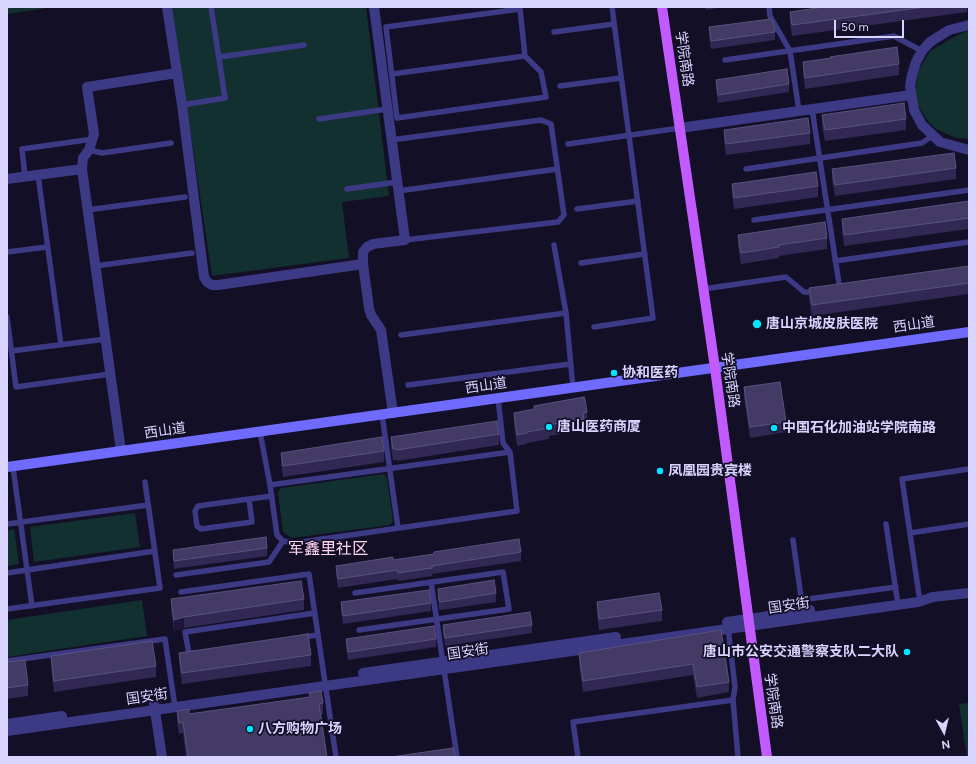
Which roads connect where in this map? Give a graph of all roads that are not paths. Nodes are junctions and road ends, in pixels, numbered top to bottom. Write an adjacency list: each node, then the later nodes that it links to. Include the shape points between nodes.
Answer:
1 (167, 7): 17 (street)
2 (211, 7): 15 (lane)
3 (374, 7): 23 (street)
4 (612, 7): 8 (lane)
5 (662, 7): 27 (main road, 学院南路)
6 (769, 7): 12 (lane, via 770,16)
7 (520, 8): 14 (lane); 18 (lane, via 386,27)
8 (614, 24): 10 (lane); 19 (lane)
9 (969, 25): 13 (street, via 949,30 930,42)
10 (554, 32)
11 (304, 45): 15 (lane)
12 (790, 51): 13 (lane, via 894,36); 16 (lane); 25 (lane)
13 (922, 51): 21 (street, via 912,75)
14 (525, 56): 18 (lane); 18 (lane, via 541,72 546,97 397,118)
15 (219, 57): 22 (lane, via 225,98)
16 (725, 60)
17 (177, 74): 22 (street); 30 (street, via 87,87)
18 (392, 74)
19 (621, 78): 20 (lane); 28 (lane)
20 (560, 86)
21 (911, 95): 24 (street); 29 (street, via 914,110)
22 (182, 105): 61 (street, via 204,277 207,282 218,285)
23 (387, 109): 26 (lane); 31 (street)
24 (812, 109): 25 (street); 36 (lane)
25 (799, 111): 27 (street)
26 (318, 119)
27 (680, 128): 28 (lane); 63 (main road, 学院南路)
28 (629, 135): 33 (lane); 47 (lane)
29 (932, 136): 35 (street, via 940,142); 36 (lane, via 922,143)
30 (93, 139): 34 (street); 41 (lane, via 22,149)
31 (392, 140): 39 (lane, via 541,120 551,124); 43 (street)
32 (171, 143): 34 (lane, via 102,153)
33 (568, 144)
34 (89, 150): 38 (street, via 83,158)
35 (969, 150)
36 (819, 158): 37 (lane); 50 (lane)
37 (746, 169)
38 (82, 170): 40 (street); 49 (street)
39 (557, 170): 43 (lane); 52 (lane, via 564,215 558,222)
40 (38, 175): 41 (street); 55 (lane)
41 (26, 176): 42 (street)
42 (7, 179)
43 (398, 187): 44 (lane); 52 (street)
44 (347, 189)
45 (969, 190): 50 (lane)
46 (185, 197): 49 (lane)
47 (638, 201): 48 (lane); 58 (lane)
48 (577, 209)
49 (87, 210): 62 (street)
50 (827, 210): 51 (lane); 59 (lane)
51 (754, 220)
52 (405, 240): 61 (street, via 367,247 363,252)
53 (969, 242): 59 (lane)
54 (554, 245): 68 (lane)
55 (47, 247): 56 (lane); 74 (lane)
56 (7, 252)
57 (192, 253): 62 (lane)
58 (645, 254): 60 (lane); 70 (lane, via 653,318)
59 (835, 261): 65 (lane)
60 (581, 263)
61 (363, 264): 82 (street, via 371,315 381,330)
62 (95, 266): 73 (street)
63 (703, 289): 67 (lane, via 786,277 804,292); 77 (main road, 学院南路)
64 (847, 289): 65 (lane)
65 (840, 290): 66 (lane)
66 (832, 291)
67 (824, 292)
68 (566, 313): 72 (lane); 76 (lane)
69 (7, 317): 75 (lane)
70 (594, 327)
71 (969, 333): 77 (street, 西山道)
72 (401, 335)
73 (106, 339): 74 (lane); 78 (street)
74 (61, 345): 75 (lane)
75 (10, 355): 78 (lane, via 16,387)
76 (570, 364): 79 (lane); 80 (lane)
77 (715, 368): 80 (street, 西山道); 121 (main road, 学院南路)
78 (110, 374): 85 (street)
79 (408, 386)
80 (572, 388): 81 (street, 西山道)
81 (498, 398): 82 (street, 西山道); 86 (lane, via 503,443)
82 (393, 413): 83 (street, 西山道)
83 (382, 414): 84 (street, 西山道); 88 (lane)
84 (260, 432): 85 (street, 西山道); 91 (lane)
85 (121, 451): 87 (street, 西山道)
86 (510, 452): 88 (lane); 99 (lane, via 517,511)
87 (10, 467): 95 (lane)
88 (390, 468): 91 (lane); 99 (lane)
89 (969, 469): 100 (lane, via 902,479)
90 (144, 482): 94 (lane)
91 (270, 485): 92 (lane)
92 (272, 496): 93 (lane); 101 (lane, via 277,535)
93 (249, 499): 93 (lane, via 198,506 195,511 197,526 201,529 252,522)
94 (148, 505): 95 (lane); 103 (lane)
95 (20, 522): 96 (lane); 104 (lane)
96 (7, 524)
97 (886, 524): 108 (lane)
98 (969, 524): 100 (lane)
99 (398, 528): 101 (lane, via 295,543)
100 (910, 533): 112 (lane)
101 (283, 540): 106 (lane, via 269,562)
102 (793, 540): 115 (lane)
103 (155, 551): 104 (lane); 116 (lane, via 160,588)
104 (27, 570): 105 (lane); 116 (lane)
105 (7, 573)
106 (176, 575)
107 (431, 582): 111 (lane); 120 (lane); 120 (lane, via 503,572 504,579 508,609)
108 (896, 587): 113 (lane); 115 (lane)
109 (181, 592): 119 (lane, via 309,574)
110 (969, 592): 114 (street, 国安街)
111 (355, 593)
112 (919, 595): 113 (street, 国安街); 114 (street, 国安街)
113 (897, 598): 118 (street, 国安街)
114 (933, 598): 121 (street, 国安街, via 918,602)
115 (801, 600): 118 (lane)
116 (32, 606): 117 (lane)
117 (7, 609)
118 (803, 611): 121 (street, 国安街)
119 (315, 613): 124 (lane); 126 (lane, via 185,632 189,654)
120 (436, 619): 123 (lane); 128 (lane)
121 (748, 622): 122 (street, 国安街); 128 (street, 国安街); 140 (main road, 学院南路)
122 (728, 628): 128 (street, 国安街); 130 (lane, via 735,687)
123 (359, 630)
124 (318, 635): 125 (lane); 129 (lane)
125 (295, 638)
126 (196, 653)
127 (7, 661): 131 (lane, via 165,639)
128 (443, 666): 129 (street, 国安街); 137 (lane)
129 (325, 682): 131 (street, 国安街); 136 (lane)
130 (732, 700): 138 (lane, via 573,722); 139 (lane)
131 (175, 704): 132 (street, 国安街)
132 (154, 706): 133 (street, 国安街); 134 (street, 国安街); 135 (street)
133 (7, 724)
134 (7, 731)
135 (162, 757)
136 (336, 757)
137 (456, 757)
138 (578, 757)
139 (738, 757)
140 (767, 757)

